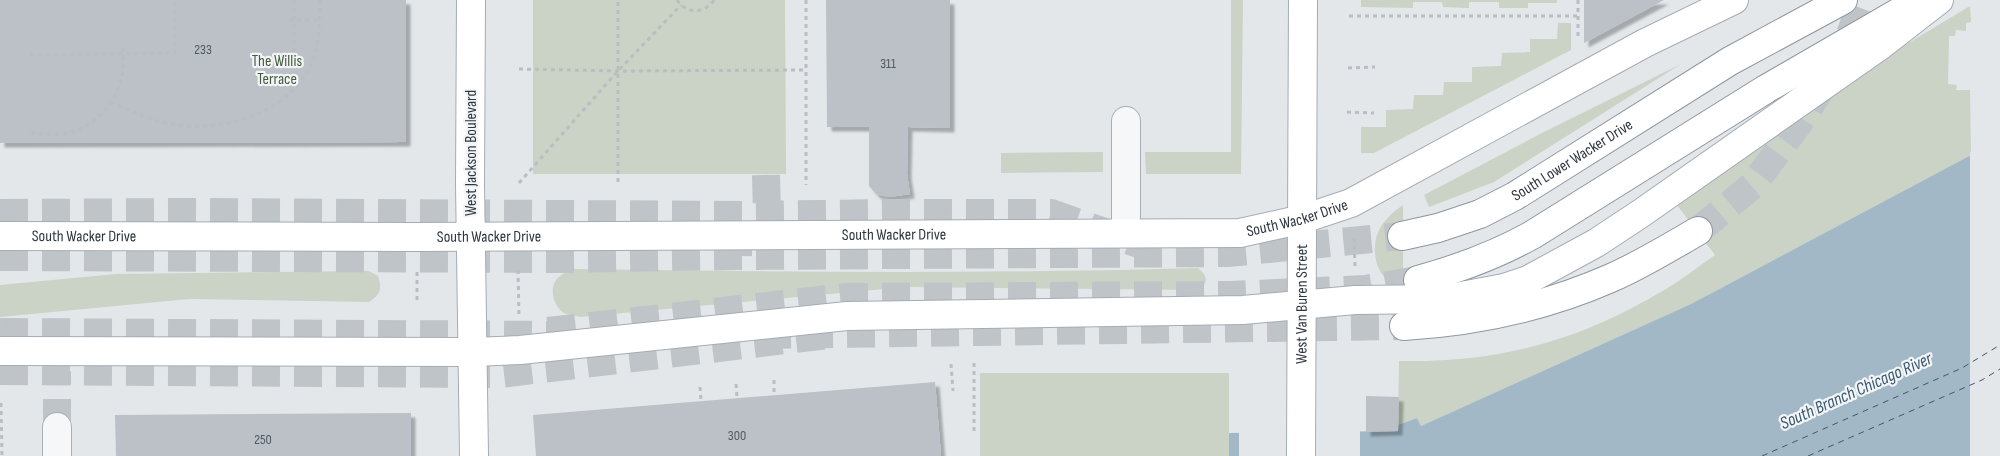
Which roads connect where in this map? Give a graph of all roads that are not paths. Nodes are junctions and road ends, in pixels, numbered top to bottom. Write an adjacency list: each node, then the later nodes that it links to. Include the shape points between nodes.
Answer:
1 (471, 0): 14 (main road, West Jackson Boulevard)
2 (1302, 0): 10 (main road, West Van Buren Street)
3 (1734, 0): 10 (main road, South Wacker Drive, via 1645,43 1351,203)
4 (1812, 0): 8 (main road)
5 (1843, 0): 8 (main road)
6 (1920, 0): 16 (main road, via 1766,89 1504,251)
7 (1939, 0): 16 (main road, via 1881,45 1596,243 1528,280 1490,291 1445,299)
8 (1730, 60): 15 (main road, South Lower Wacker Drive, via 1515,196 1480,214)
9 (1126, 120): 12 (lane)
10 (1303, 220): 12 (main road, South Wacker Drive, via 1240,233); 17 (main road, West Van Buren Street)
11 (1698, 231): 18 (main road, via 1612,278 1559,298 1511,312 1442,324)
12 (1126, 233): 14 (main road, South Wacker Drive)
13 (0, 236): 14 (main road, South Wacker Drive)
14 (471, 236): 20 (main road, West Jackson Boulevard)
15 (1402, 236)
16 (1411, 289): 17 (main road, via 1355,300)
17 (1302, 304): 20 (main road, via 1243,310 847,316 520,350); 24 (main road, West Van Buren Street)
18 (1404, 326)
19 (0, 350): 20 (main road)
20 (473, 352): 23 (main road, West Jackson Boulevard)
21 (57, 427): 22 (lane)
22 (57, 456)
23 (474, 456)
24 (1301, 456)

